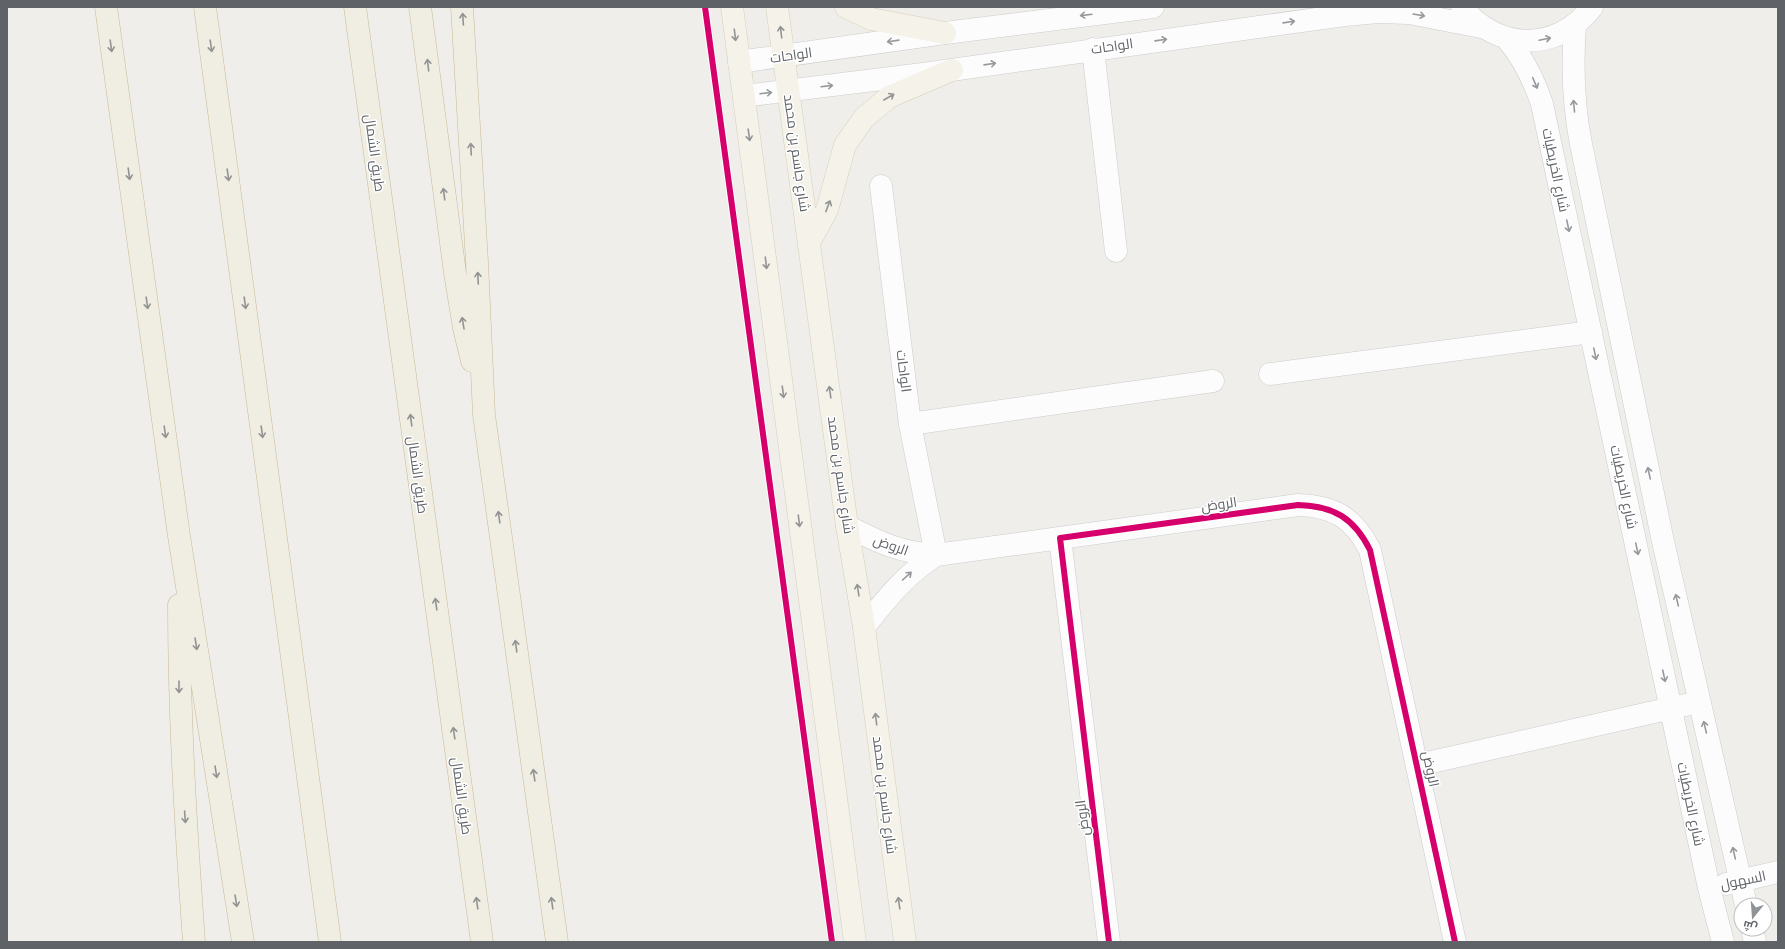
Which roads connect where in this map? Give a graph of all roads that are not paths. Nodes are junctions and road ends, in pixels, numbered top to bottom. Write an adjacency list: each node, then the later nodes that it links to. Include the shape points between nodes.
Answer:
1 (106, 7): 31 (highway, one-way to 31)
2 (205, 7): 44 (highway, one-way to 44)
3 (355, 7): 45 (highway, طريق الشمال, one-way to 3)
4 (420, 7): 28 (highway, one-way to 4, via 464,328 455,273)
5 (462, 7): 28 (highway, one-way to 5)
6 (732, 7): 18 (main road, one-way to 18)
7 (778, 7): 17 (main road, شارع جاسم بن محمد, one-way to 7)
8 (846, 7): 14 (main road, via 871,19)
9 (1153, 7): 14 (street, الواحات, one-way to 14)
10 (1462, 7): 13 (street)
11 (1592, 7): 12 (street)
12 (1575, 26): 15 (street, one-way to 12, via 1521,41 1550,38); 35 (street, شارع الخريطيات, one-way to 12, via 1579,137 1573,85)
13 (1481, 27): 15 (street); 16 (street, الواحات, one-way to 13, via 1378,12 1409,13)
14 (945, 33): 17 (street, الواحات, one-way to 17)
15 (1507, 39): 25 (street, شارع الخريطيات, one-way to 25, via 1529,70 1542,104)
16 (1093, 49): 19 (street, الواحات, one-way to 16); 24 (street)
17 (784, 56): 18 (street, الواحات); 20 (main road, شارع جاسم بن محمد)
18 (739, 62): 21 (main road)
19 (952, 70): 20 (street, الواحات, one-way to 19); 23 (main road, one-way to 19, via 827,210 846,145 864,118 889,97)
20 (789, 90): 21 (street, الواحات, one-way to 20); 23 (main road, شارع جاسم بن محمد)
21 (744, 96): 47 (main road, one-way to 47)
22 (881, 186): 29 (street, الواحات)
23 (810, 241): 30 (main road, شارع جاسم بن محمد, one-way to 23)
24 (1116, 251)
25 (1591, 332): 26 (street); 36 (street, شارع الخريطيات, one-way to 36)
26 (1270, 374)
27 (1213, 381): 29 (street)
28 (484, 415): 46 (highway, one-way to 28)
29 (910, 424): 33 (street, الواحات)
30 (848, 526): 33 (street, الروض, via 894,548); 34 (main road, شارع جاسم بن محمد, one-way to 30)
31 (179, 536): 42 (highway, one-way to 42, via 179,692 184,812); 43 (highway, one-way to 43)
32 (1060, 538): 33 (street, الروض); 37 (street, الروض, via 1298,505 1313,505 1342,515 1354,525 1370,550); 49 (street, الروض)
33 (936, 555): 34 (street, الروض, one-way to 33, via 906,577)
34 (864, 627): 48 (main road, شارع جاسم بن محمد, one-way to 34)
35 (1699, 702): 36 (street, الروض); 39 (street, شارع الخريطيات, one-way to 35)
36 (1670, 708): 37 (street, الروض); 40 (street, شارع الخريطيات)
37 (1418, 766): 50 (street, الروض)
38 (1778, 872): 39 (street, السهول)
39 (1740, 881): 40 (street, السهول); 41 (street, شارع الخريطيات)
40 (1709, 888): 51 (street, شارع الخريطيات)
41 (1744, 897)
42 (194, 942)
43 (243, 942)
44 (330, 942)
45 (482, 942)
46 (557, 942)
47 (855, 942)
48 (905, 942)
49 (1109, 942)
50 (1455, 942)
51 (1723, 942)

